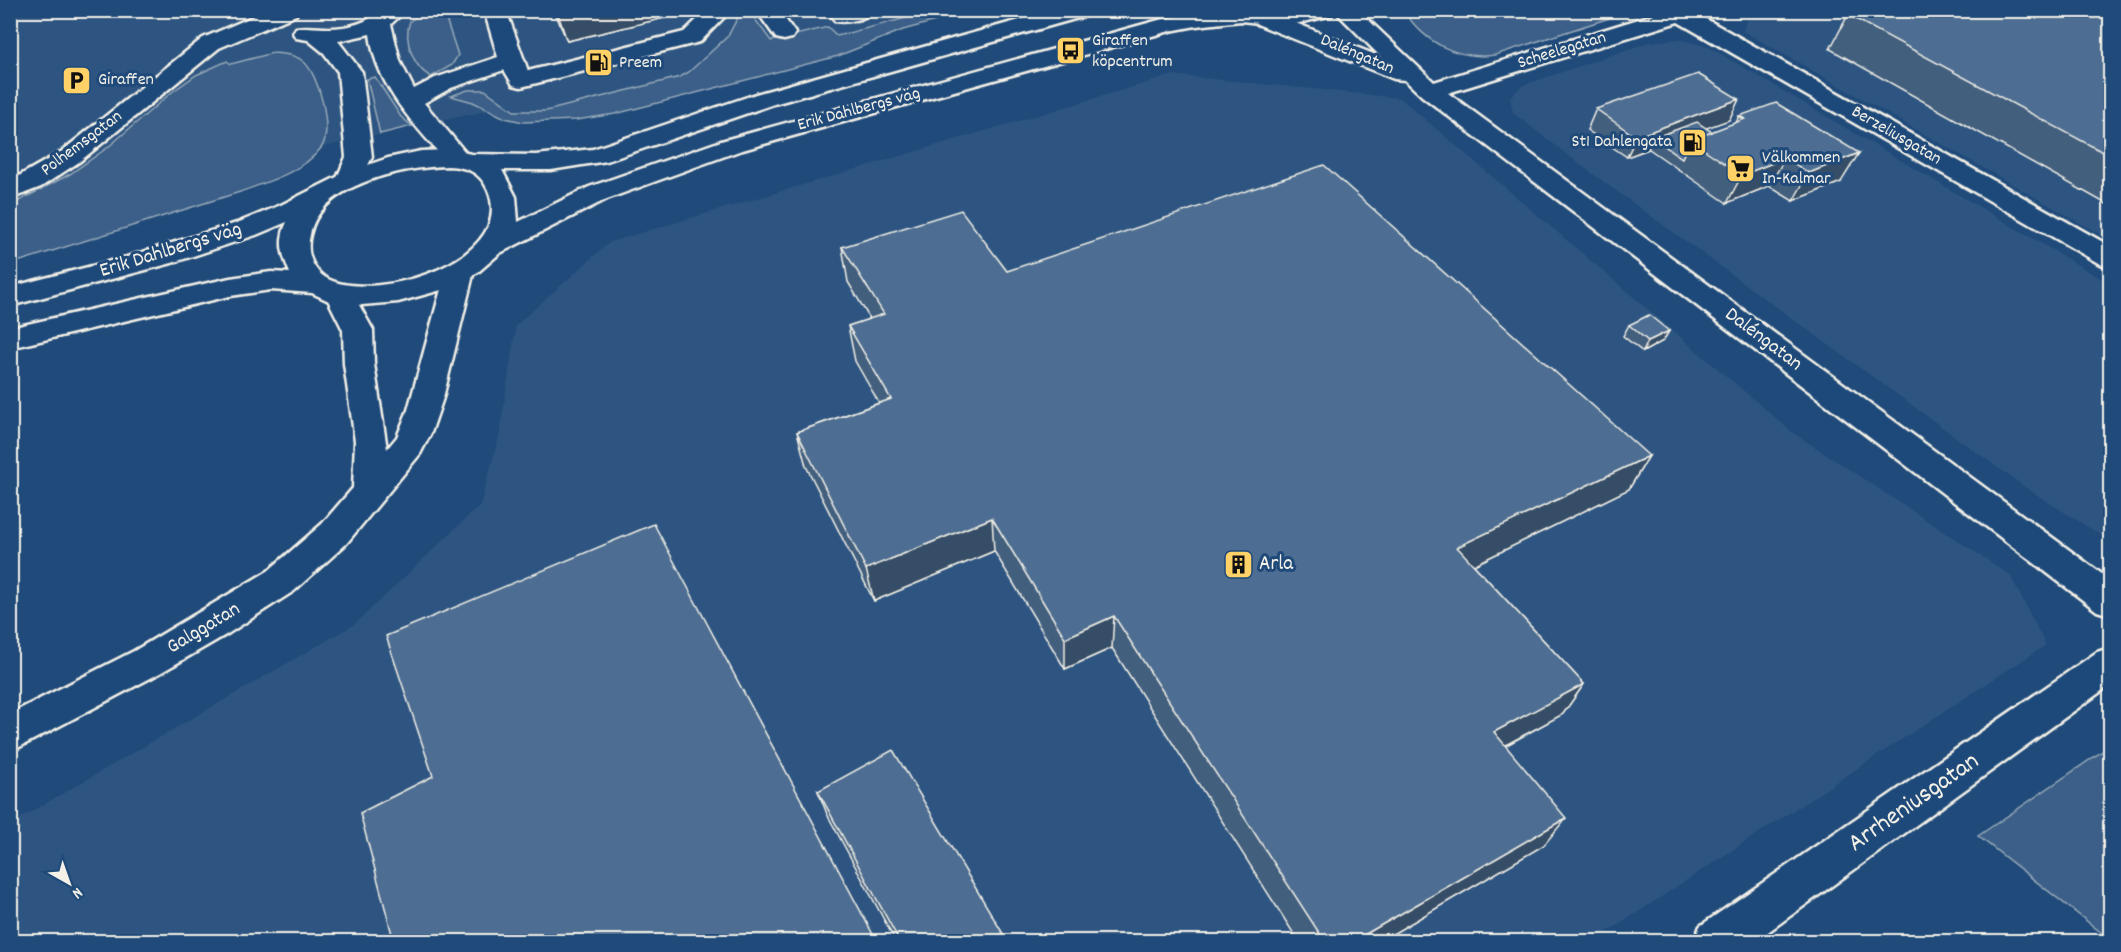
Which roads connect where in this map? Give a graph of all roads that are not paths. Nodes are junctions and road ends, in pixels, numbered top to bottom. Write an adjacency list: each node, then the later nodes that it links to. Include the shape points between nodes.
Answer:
1 (290, 10): 15 (street, via 288,21); 17 (street, Polhemsgatan, via 211,43)
2 (495, 10): 16 (street)
3 (720, 10): 16 (street, via 692,37 521,80)
4 (767, 10): 14 (street)
5 (838, 10): 6 (street, via 843,16)
6 (863, 10)
7 (1081, 10): 20 (street, Erik Dahlbergs väg, via 765,99 598,156 534,164)
8 (1324, 10): 13 (street, Erik Dahlbergs väg, via 1294,19)
9 (1345, 10): 18 (street, Daléngatan)
10 (1232, 13): 13 (street, Erik Dahlbergs väg); 23 (street, Erik Dahlbergs väg, via 1167,25 730,146 598,193)
11 (1687, 13): 18 (street, Scheelegatan); 24 (street, Berzeliusgatan)
12 (392, 14): 15 (street, Polhemsgatan, via 358,31); 19 (street, via 383,47)
13 (1265, 19): 18 (street, Daléngatan)
14 (784, 33)
15 (308, 34): 17 (street, Polhemsgatan, via 251,43); 21 (street, via 332,48 350,72 359,144 357,163)
16 (511, 60): 19 (street, via 442,83)
17 (178, 71): 22 (street, Polhemsgatan, via 70,157 32,182)
18 (1423, 85): 30 (street, Daléngatan)
19 (410, 102): 20 (street)
20 (465, 160): 21 (street, Erik Dahlbergs väg, via 404,161); 23 (street, Erik Dahlbergs väg, via 491,172 503,194 505,222)
21 (338, 185): 26 (street, Erik Dahlbergs väg, via 304,215 298,224 295,244 302,276); 27 (street, Erik Dahlbergs väg, via 267,221 203,243)
22 (10, 191)
23 (491, 247): 25 (street, Erik Dahlbergs väg)
24 (2110, 258)
25 (460, 271): 26 (street, Erik Dahlbergs väg, via 410,290 362,296); 29 (street, Galggatan, via 417,431)
26 (325, 289): 28 (street, Erik Dahlbergs väg, via 271,281 230,287); 29 (street, via 358,330 371,441)
27 (10, 297)
28 (10, 338)
29 (370, 488): 32 (street, Galggatan, via 327,542 280,581 147,662)
30 (2110, 600)
31 (2110, 664): 33 (street, Arrheniusgatan)
32 (10, 734)
33 (1716, 942)

